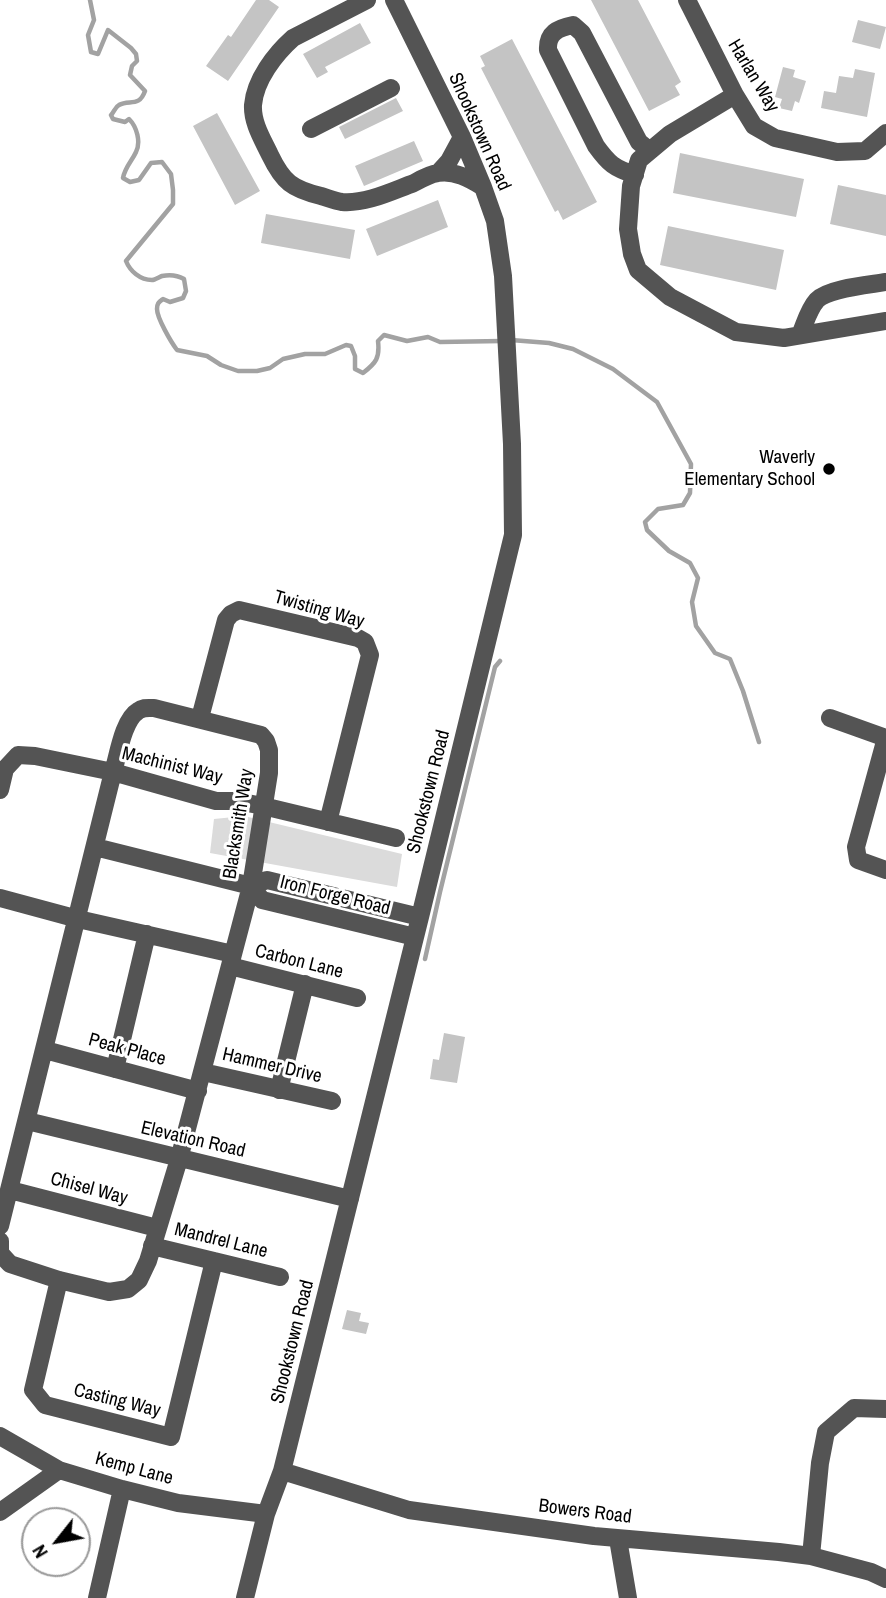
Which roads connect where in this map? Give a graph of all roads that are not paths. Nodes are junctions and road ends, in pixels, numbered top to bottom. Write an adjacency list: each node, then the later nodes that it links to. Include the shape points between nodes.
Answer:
1 (367, 0): 10 (street, via 283,47 256,92 253,114 258,129 284,179 308,194 339,202 368,199)
2 (394, 0): 8 (street, Shookstown Road)
3 (687, 0): 5 (street, Harlan Way)
4 (391, 88): 6 (street)
5 (735, 95): 7 (street, Harlan Way, via 754,126 775,138 837,152 865,151); 9 (street)
6 (311, 130)
7 (886, 135)
8 (462, 137): 10 (street); 12 (street, Shookstown Road)
9 (650, 151): 11 (street, via 639,160); 11 (street, via 639,142 582,33 573,26 560,27 547,41 548,50 590,134 606,160)
10 (439, 172): 12 (street, via 465,177)
11 (635, 175): 15 (street, via 628,229 638,270 670,298 736,331 784,338)
12 (483, 187): 28 (street, Shookstown Road, via 495,221 503,276 513,535)
13 (886, 282): 15 (street, via 819,298)
14 (886, 321): 15 (street)
15 (800, 335)
16 (200, 718): 19 (street, Blacksmith Way, via 154,708 135,712); 21 (street, Blacksmith Way, via 254,732 267,741 269,773); 22 (street, Twisting Way, via 226,620 239,610 365,642 370,655)
17 (830, 718): 18 (street)
18 (886, 738): 25 (street, via 856,848 858,860)
19 (113, 772): 20 (street, Machinist Way, via 18,755 5,769); 21 (street, Machinist Way, via 216,801); 24 (street, Blacksmith Way)
20 (0, 790)
21 (263, 806): 22 (street, Machinist Way); 26 (street, Blacksmith Way)
22 (328, 822): 23 (street, Machinist Way)
23 (396, 838)
24 (95, 847): 26 (street, Iron Forge Road); 29 (street, Blacksmith Way)
25 (886, 870)
26 (251, 886): 28 (street, Iron Forge Road, via 267,880); 31 (street, Iron Forge Road, via 262,900); 32 (street, Blacksmith Way)
27 (0, 898): 29 (street)
28 (420, 917): 31 (street, Shookstown Road)
29 (78, 919): 30 (street); 35 (street, Blacksmith Way)
30 (147, 934): 32 (street); 36 (street)
31 (415, 937): 44 (street, Shookstown Road)
32 (232, 960): 33 (street, Carbon Lane); 37 (street, Blacksmith Way)
33 (305, 984): 34 (street, Carbon Lane); 38 (street)
34 (357, 998)
35 (45, 1050): 36 (street, Peak Place); 41 (street, Blacksmith Way)
36 (115, 1069): 39 (street, Peak Place)
37 (203, 1072): 38 (street, Hammer Drive); 39 (street, Blacksmith Way)
38 (279, 1090): 40 (street, Hammer Drive)
39 (198, 1091): 42 (street, Blacksmith Way)
40 (332, 1101)
41 (27, 1121): 42 (street, Elevation Road); 43 (street, Blacksmith Way)
42 (180, 1159): 44 (street, Elevation Road); 46 (street, Blacksmith Way)
43 (10, 1190): 45 (street, Blacksmith Way); 46 (street, Chisel Way)
44 (350, 1199): 55 (street, Shookstown Road)
45 (0, 1226)
46 (157, 1228): 48 (street, Blacksmith Way)
47 (0, 1241): 51 (street, Blacksmith Way, via 0,1253 10,1264)
48 (152, 1246): 49 (street, Mandrel Lane); 51 (street, Blacksmith Way, via 139,1280 128,1289 109,1292)
49 (214, 1261): 50 (street, Mandrel Lane); 51 (street, Casting Way, via 172,1437 45,1405 33,1390)
50 (280, 1277)
51 (59, 1280)
52 (886, 1409): 60 (street, via 854,1408 826,1432)
53 (0, 1436): 54 (street, Kemp Lane)
54 (59, 1470): 56 (street, Kemp Lane); 57 (street)
55 (282, 1471): 58 (street, Shookstown Road); 59 (street, Bowers Road, via 409,1510)
56 (122, 1489): 58 (street, Kemp Lane, via 178,1503); 62 (street)
57 (0, 1513)
58 (266, 1514): 63 (street, Shookstown Road)
59 (618, 1539): 60 (street, Bowers Road); 64 (street)
60 (811, 1556): 61 (street, Bowers Road)
61 (886, 1579)
62 (97, 1598)
63 (245, 1598)
64 (628, 1598)

